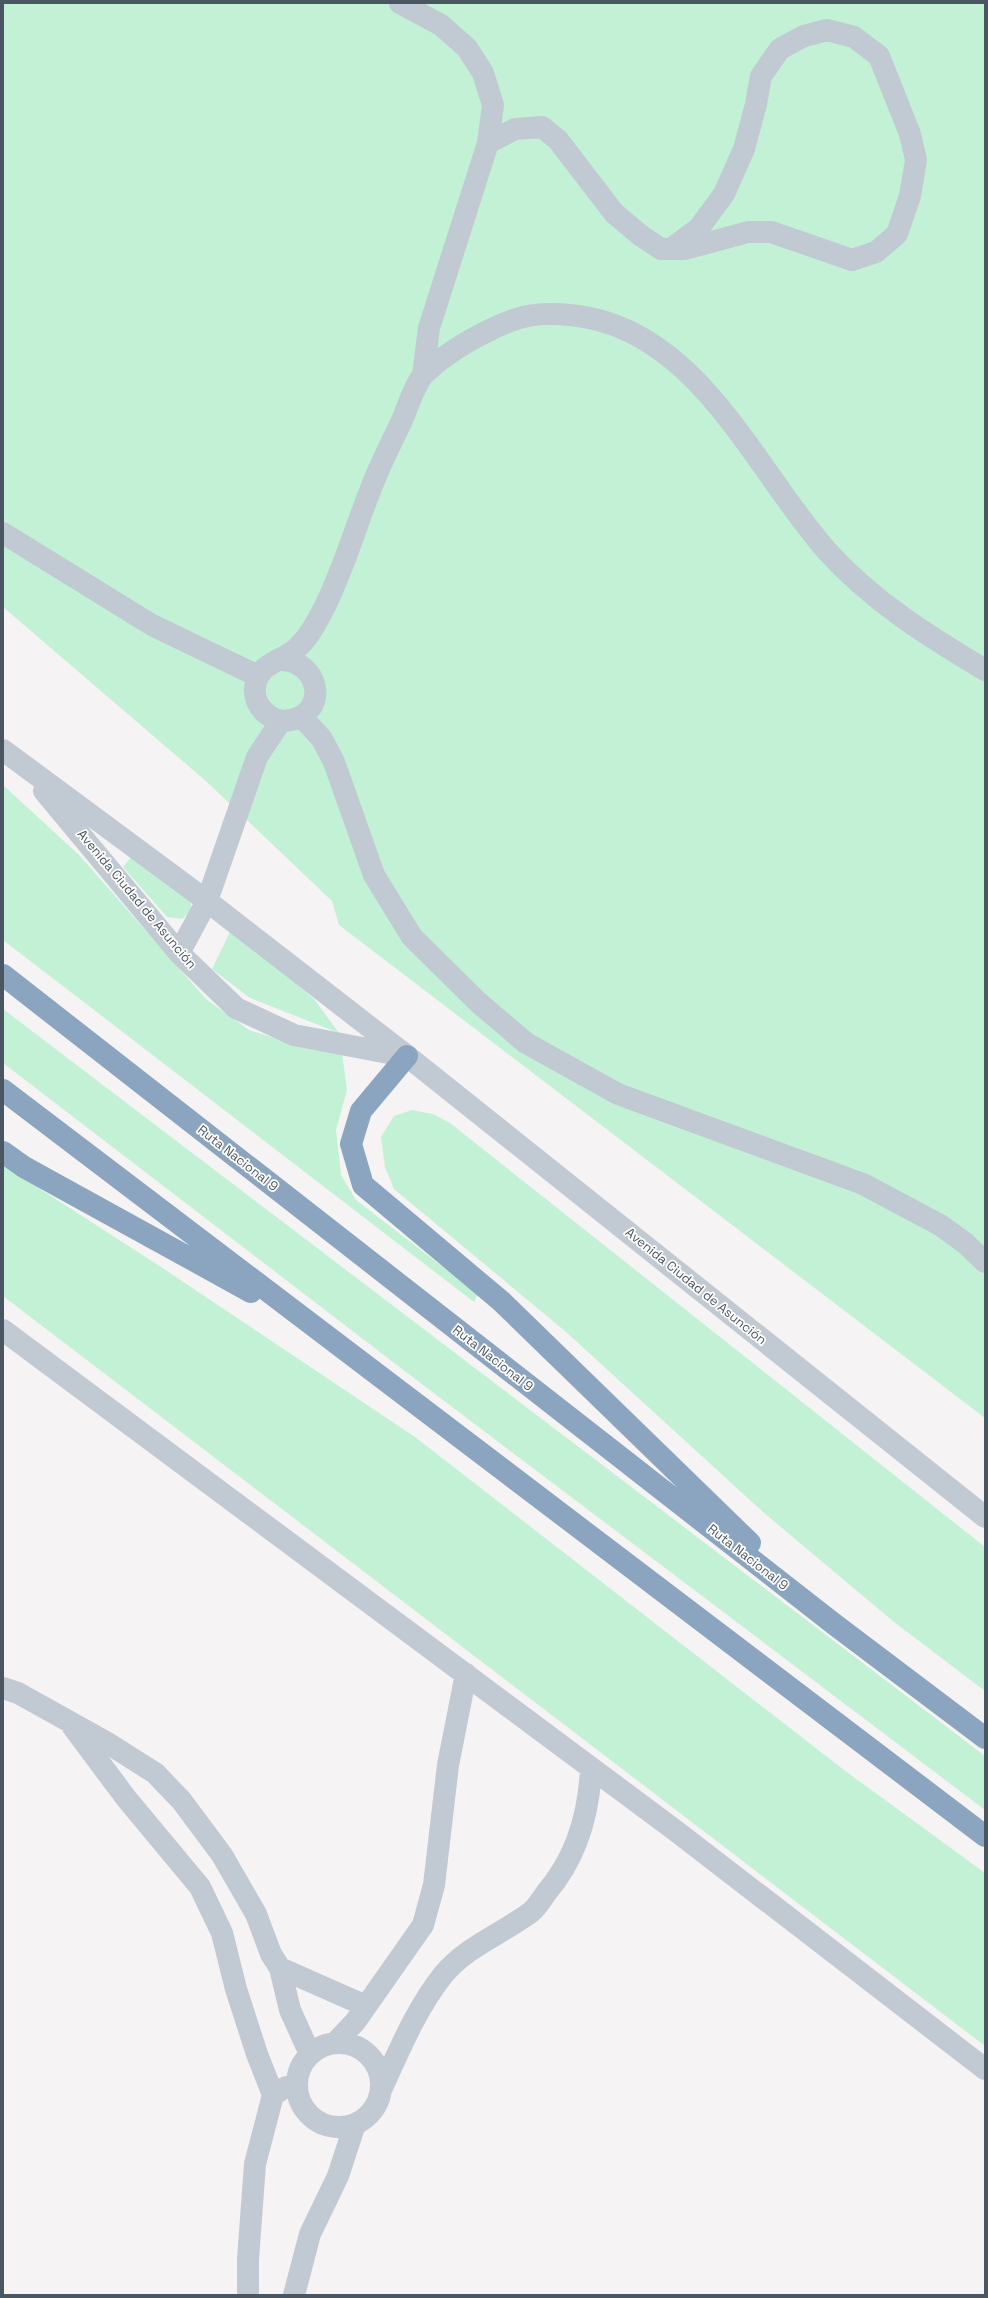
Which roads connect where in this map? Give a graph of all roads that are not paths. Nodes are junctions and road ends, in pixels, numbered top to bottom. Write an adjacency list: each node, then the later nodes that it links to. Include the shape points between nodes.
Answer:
1 (400, 3): 2 (street, via 441,25 467,48 483,72 493,104)
2 (488, 143): 3 (street, via 515,129 542,127 558,140 614,213 661,249); 4 (street, via 429,328)
3 (671, 249): 3 (street, via 685,249 748,232 771,232 852,260 876,252 896,234 910,196 916,160 910,134 879,56 854,37 827,30 804,36 780,49 761,76 744,150 724,194 699,228)
4 (423, 375): 6 (street, via 372,486 330,597); 8 (street, via 471,340 515,318 550,313 593,317 632,331 671,357 711,397 800,519 829,554 888,609)
5 (3, 533): 9 (street, via 152,625)
6 (317, 622): 7 (street, via 298,648); 10 (street, via 313,655)
7 (281, 660): 9 (street, via 264,668); 10 (street, via 300,663)
8 (985, 670)
9 (258, 676): 11 (street, via 255,694 258,704 271,717)
10 (314, 679): 11 (street, via 316,689 309,709)
11 (291, 718): 13 (street, via 257,758); 19 (street, via 322,739 334,762 374,875 412,937 479,1003 526,1043 618,1094 863,1184 940,1225)
12 (11, 756): 13 (street, Avenida Ciudad de Asunción); 14 (street, Avenida Ciudad de Asunción)
13 (208, 901): 14 (street); 16 (street, Avenida Ciudad de Asunción)
14 (179, 953): 16 (street, Avenida Ciudad de Asunción, via 236,1008 294,1035)
15 (3, 975): 23 (highway, Ruta Nacional 9)
16 (407, 1056): 22 (street, Avenida Ciudad de Asunción); 23 (highway, via 361,1111 351,1144 363,1184 501,1301)
17 (3, 1090): 20 (highway)
18 (3, 1152): 20 (highway, via 24,1167)
19 (985, 1262)
20 (315, 1328): 29 (highway)
21 (3, 1330): 24 (street)
22 (985, 1517)
23 (834, 1624): 27 (highway, Ruta Nacional 9)
24 (466, 1674): 28 (street); 31 (street, via 448,1765 434,1885 423,1925)
25 (3, 1688): 26 (street, via 18,1693)
26 (71, 1725): 30 (street, via 106,1742 155,1773 181,1800 222,1855 256,1914 271,1954); 37 (street, via 200,1887 222,1933 236,1989)
27 (985, 1738)
28 (591, 1768): 34 (street); 36 (street, via 590,1799 579,1839 559,1878 531,1911 470,1949 443,1975 410,2026)
29 (985, 1836)
30 (280, 1968): 31 (street); 33 (street, via 290,2010)
31 (366, 2006): 32 (street)
32 (336, 2042): 33 (street, via 322,2045); 36 (street, via 351,2044 365,2050 375,2062 380,2075)
33 (310, 2054): 35 (street, via 301,2065)
34 (985, 2069)
35 (296, 2081): 37 (street); 38 (street, via 300,2102 313,2119 326,2126 341,2127)
36 (381, 2090): 38 (street, via 377,2104 368,2116)
37 (273, 2095): 39 (street, via 255,2164)
38 (355, 2124): 40 (street, via 338,2176 310,2234)
39 (248, 2295)
40 (294, 2295)

